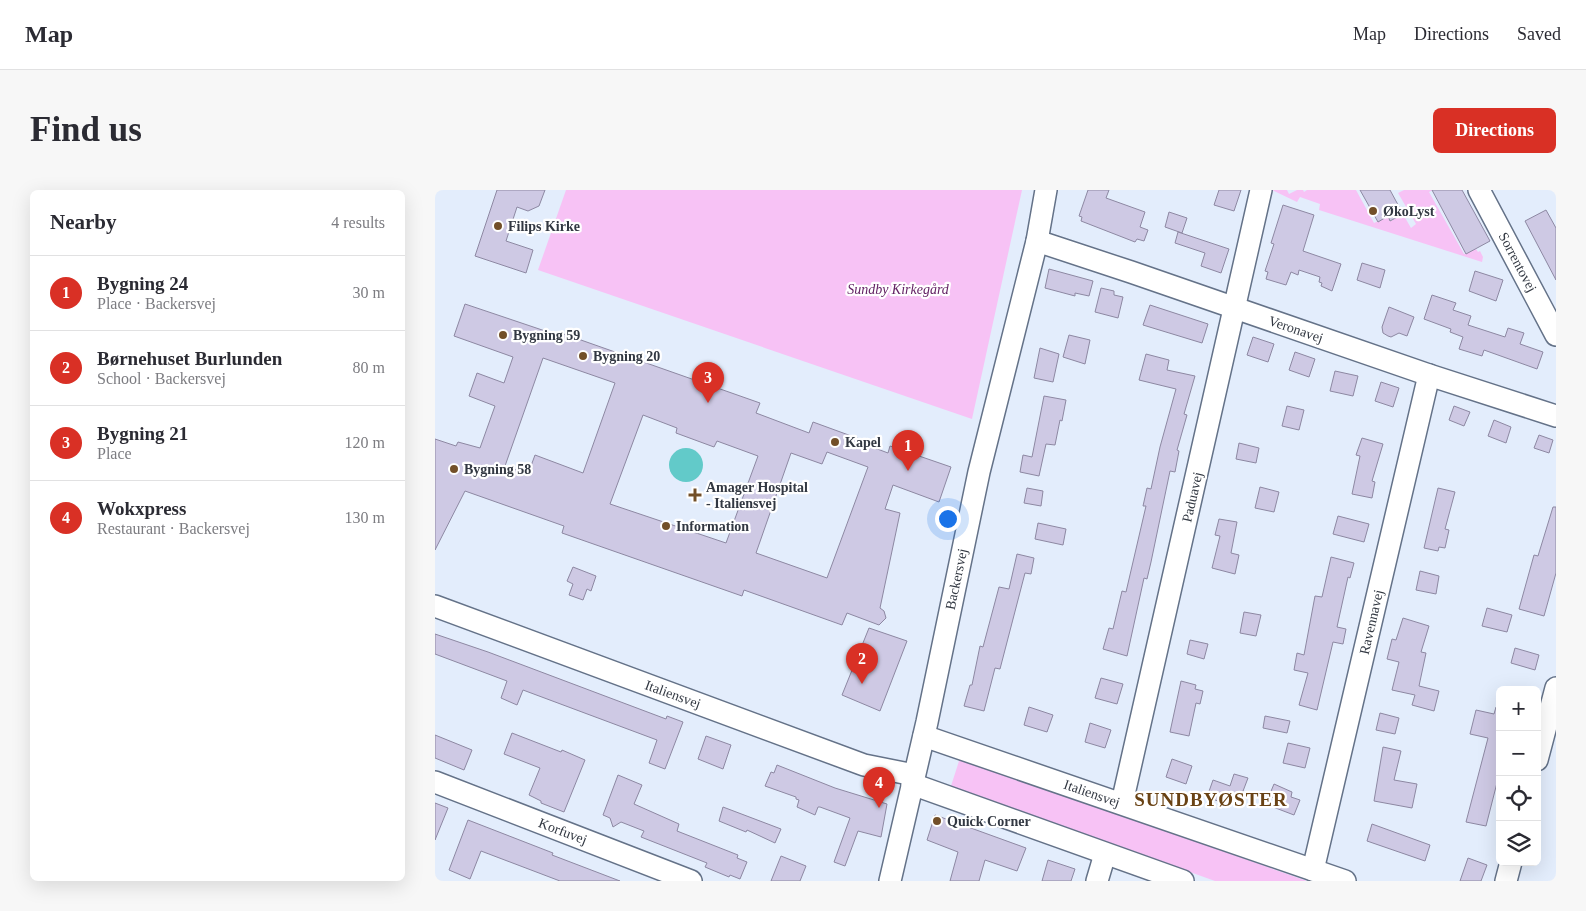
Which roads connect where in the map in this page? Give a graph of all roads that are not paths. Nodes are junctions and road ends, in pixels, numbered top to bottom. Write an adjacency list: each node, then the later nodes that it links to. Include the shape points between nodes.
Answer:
1 (1047, 190): 4 (street, Backersvej)
2 (1261, 190): 5 (street, Paduavej)
3 (1479, 190): 6 (street, Sorrentovej)
4 (1037, 241): 5 (street, Veronavej); 11 (street, Backersvej, via 979,472)
5 (1235, 308): 7 (street, Veronavej); 15 (street, Paduavej)
6 (1556, 335)
7 (1429, 376): 8 (street, Veronavej); 18 (street, Ravennavej)
8 (1556, 416)
9 (435, 606): 13 (street, Italiensvej, via 864,765)
10 (1556, 688): 12 (street)
11 (924, 736): 13 (street, Backersvej); 15 (street, Italiensvej)
12 (1541, 745)
13 (913, 780): 16 (street, Italiensvej); 20 (street, Backersvej)
14 (435, 782): 19 (street, Korfuvej)
15 (1122, 803): 18 (street, Italiensvej)
16 (1105, 854): 21 (street); 22 (street, Italiensvej)
17 (1510, 866): 24 (street)
18 (1313, 870): 23 (street, Italiensvej)
19 (691, 881)
20 (890, 881)
21 (1097, 881)
22 (1183, 881)
23 (1345, 881)
24 (1506, 881)

